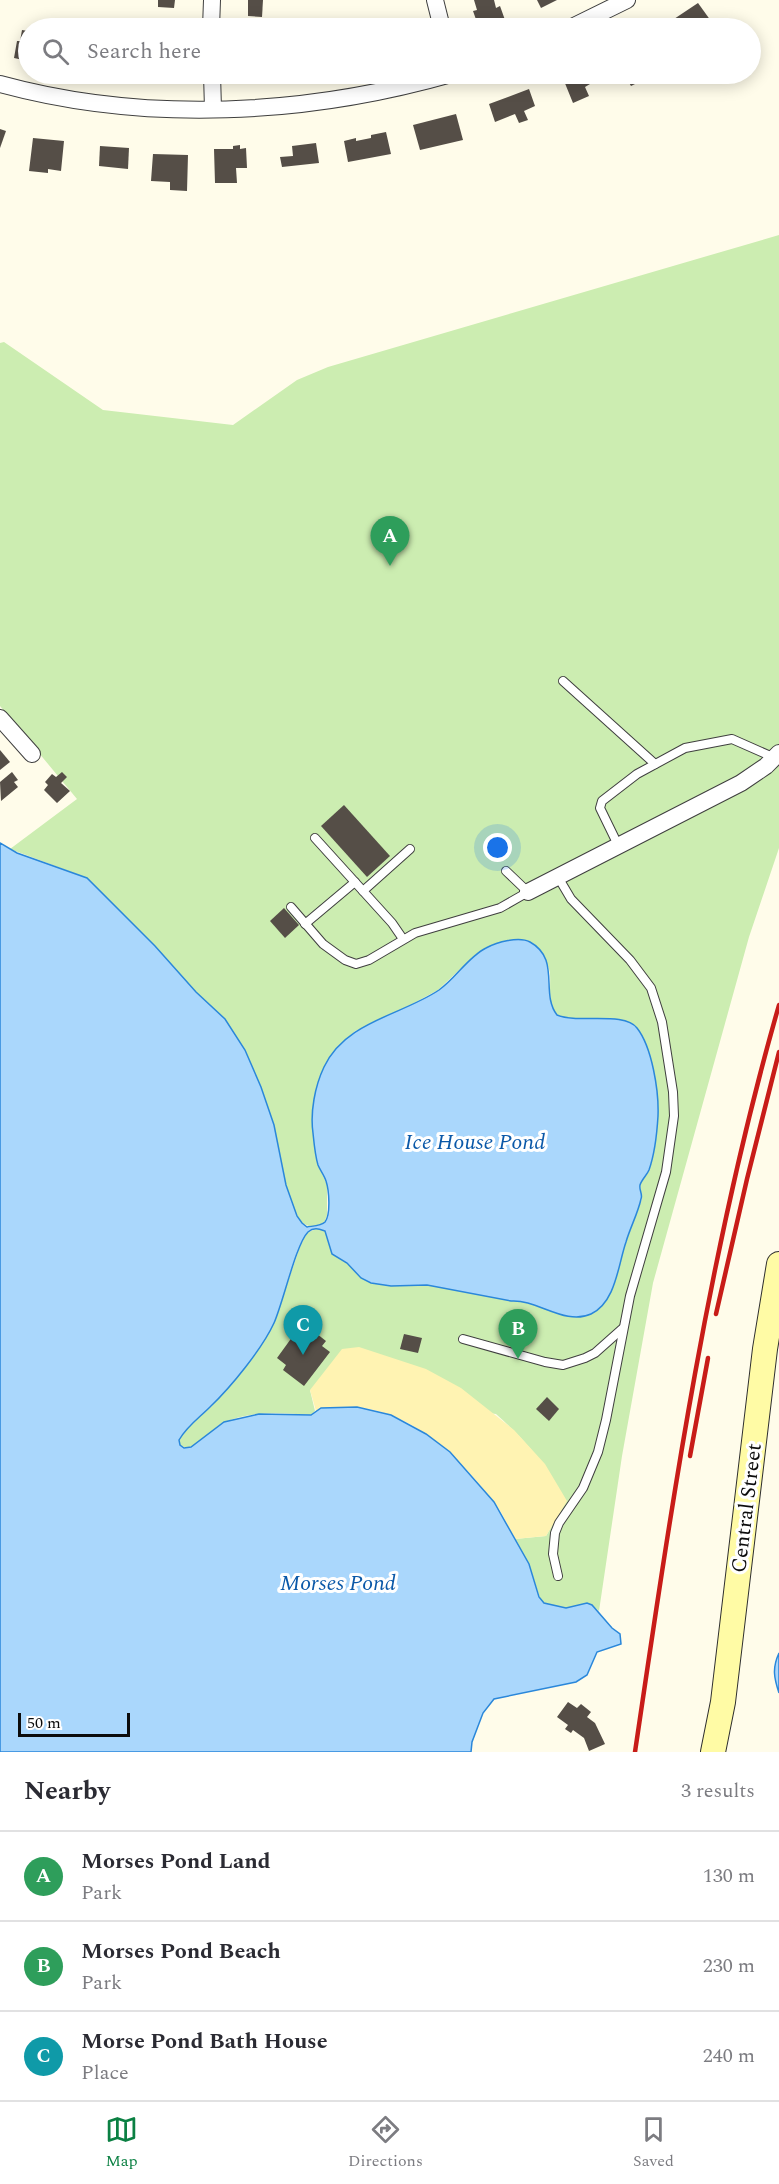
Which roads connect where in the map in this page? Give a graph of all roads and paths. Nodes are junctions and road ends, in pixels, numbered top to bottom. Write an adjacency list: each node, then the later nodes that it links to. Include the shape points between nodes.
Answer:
1 (212, 0): 4 (street)
2 (435, 0): 5 (street)
3 (627, 0): 6 (street)
4 (211, 18)
5 (440, 18)
6 (590, 18)
7 (0, 84): 10 (street, via 108,103)
8 (212, 84): 10 (street)
9 (409, 84): 10 (street, via 327,101)
10 (213, 109)
11 (563, 681): 15 (lane)
12 (0, 718): 13 (street)
13 (32, 754)
14 (777, 755): 15 (lane, via 732,739 685,748); 17 (street, via 741,783)
15 (655, 764): 17 (lane, via 602,801 600,808)
16 (315, 838): 21 (lane)
17 (618, 845): 20 (street)
18 (410, 849): 22 (lane)
19 (506, 871): 23 (lane)
20 (558, 877): 23 (street); 28 (lane, via 571,898 651,988 662,1022 673,1092 674,1128 669,1158)
21 (355, 882): 22 (lane); 25 (lane)
22 (363, 891): 26 (lane)
23 (528, 892): 26 (lane, via 501,908)
24 (291, 907): 25 (lane)
25 (305, 924): 26 (lane, via 323,944 351,963 369,960)
26 (403, 939)
27 (779, 1264): 31 (main road, Central Street, via 765,1349 723,1702)
28 (622, 1329): 29 (lane, via 595,1353 563,1365); 30 (lane, via 598,1452 583,1488 555,1533 553,1554)
29 (463, 1339)
30 (558, 1576)
31 (713, 1752)

